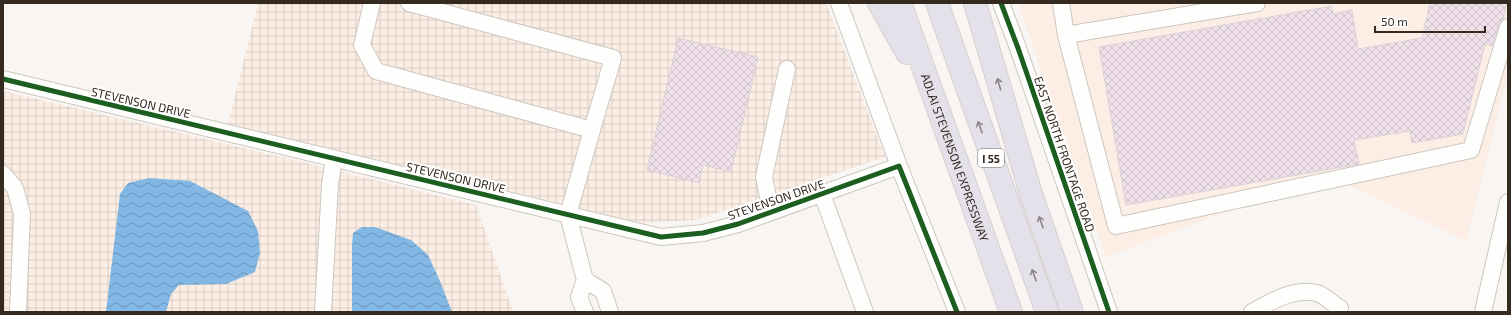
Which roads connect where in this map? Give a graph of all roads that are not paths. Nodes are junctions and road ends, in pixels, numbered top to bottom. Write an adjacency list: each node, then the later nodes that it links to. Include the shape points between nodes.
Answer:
1 (372, 3): 16 (street, via 362,45 376,71)
2 (409, 3): 16 (street, via 612,58)
3 (839, 3): 18 (street)
4 (879, 3): 15 (highway)
5 (900, 3): 15 (highway, ADLAI STEVENSON EXPRESSWAY)
6 (936, 3): 33 (highway, I 55, one-way to 6)
7 (975, 3): 34 (highway, one-way to 7, via 1031,194)
8 (1001, 3): 35 (street, EAST NORTH FRONTAGE ROAD)
9 (1061, 3): 12 (street)
10 (1257, 3): 12 (street)
11 (1508, 27): 12 (street, via 1471,150 1116,226)
12 (1066, 35)
13 (787, 69): 22 (street, via 764,177)
14 (3, 80): 17 (street, STEVENSON DRIVE)
15 (933, 97): 32 (highway, ADLAI STEVENSON EXPRESSWAY)
16 (592, 130): 23 (street)
17 (334, 159): 23 (street, STEVENSON DRIVE); 27 (street, via 330,184)
18 (899, 166): 20 (street, STEVENSON DRIVE); 31 (street)
19 (3, 174): 26 (street, via 15,188 22,214)
20 (822, 194): 22 (street, STEVENSON DRIVE); 30 (street)
21 (1508, 202): 37 (street)
22 (771, 212): 23 (street, STEVENSON DRIVE, via 703,233 660,237)
23 (568, 215): 24 (street)
24 (585, 280): 28 (street, via 579,297); 29 (street, via 603,291)
25 (1340, 308): 36 (street, via 1317,293 1304,292 1285,295)
26 (18, 312)
27 (323, 312)
28 (585, 312)
29 (610, 312)
30 (865, 312)
31 (957, 312)
32 (1011, 312)
33 (1047, 312)
34 (1072, 312)
35 (1109, 312)
36 (1252, 312)
37 (1483, 312)

